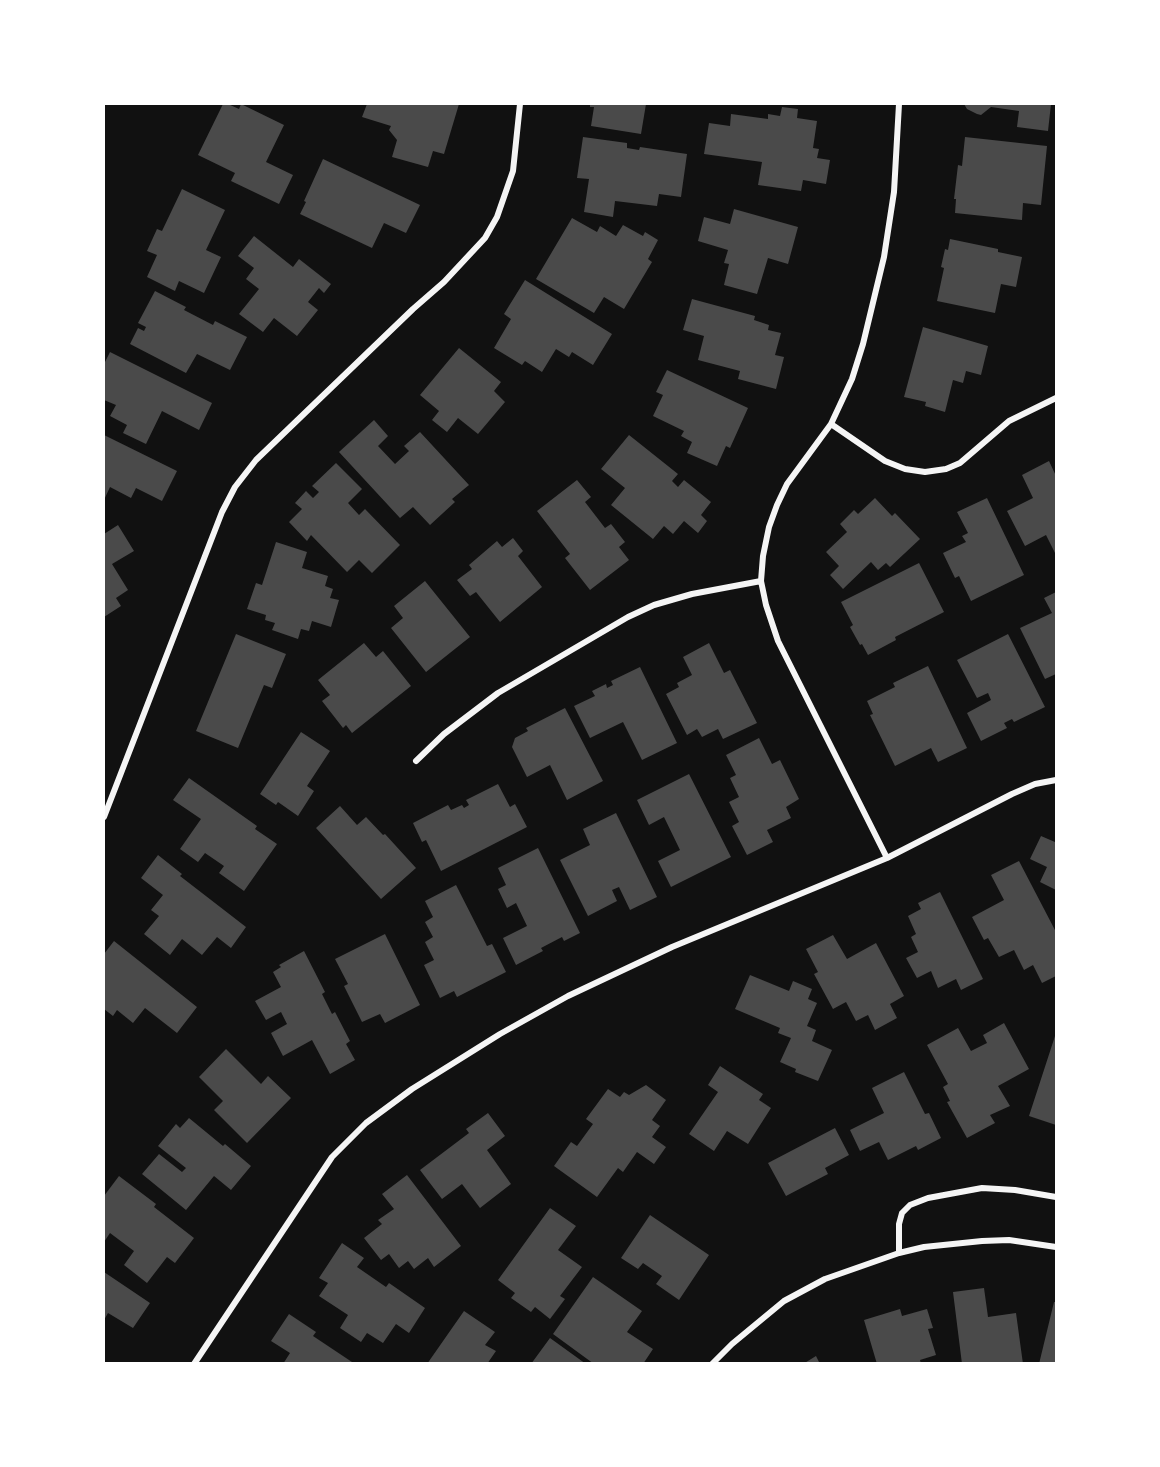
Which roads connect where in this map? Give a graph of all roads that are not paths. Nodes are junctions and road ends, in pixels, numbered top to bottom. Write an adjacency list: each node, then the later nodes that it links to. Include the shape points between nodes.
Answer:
1 (520, 104): 8 (street, via 513,171 497,218 485,238 444,282 256,460 235,487)
2 (899, 104): 4 (street, via 894,192 884,257 855,370)
3 (1056, 398): 4 (street, via 1010,421 960,463 925,472 885,461)
4 (831, 424): 5 (street, via 787,484 777,505 763,555)
5 (761, 581): 6 (street, via 692,594 628,617 498,693); 9 (street, via 778,641)
6 (416, 761)
7 (1056, 780): 9 (street, via 1012,794)
8 (104, 817)
9 (887, 858): 13 (street, via 672,947 568,996 412,1089 366,1124 332,1157)
10 (1056, 1197): 12 (street, via 982,1188 928,1198 902,1213)
11 (1056, 1247): 12 (street, via 1009,1240 982,1241)
12 (899, 1253): 14 (street, via 825,1279 784,1301)
13 (194, 1364)
14 (712, 1364)

